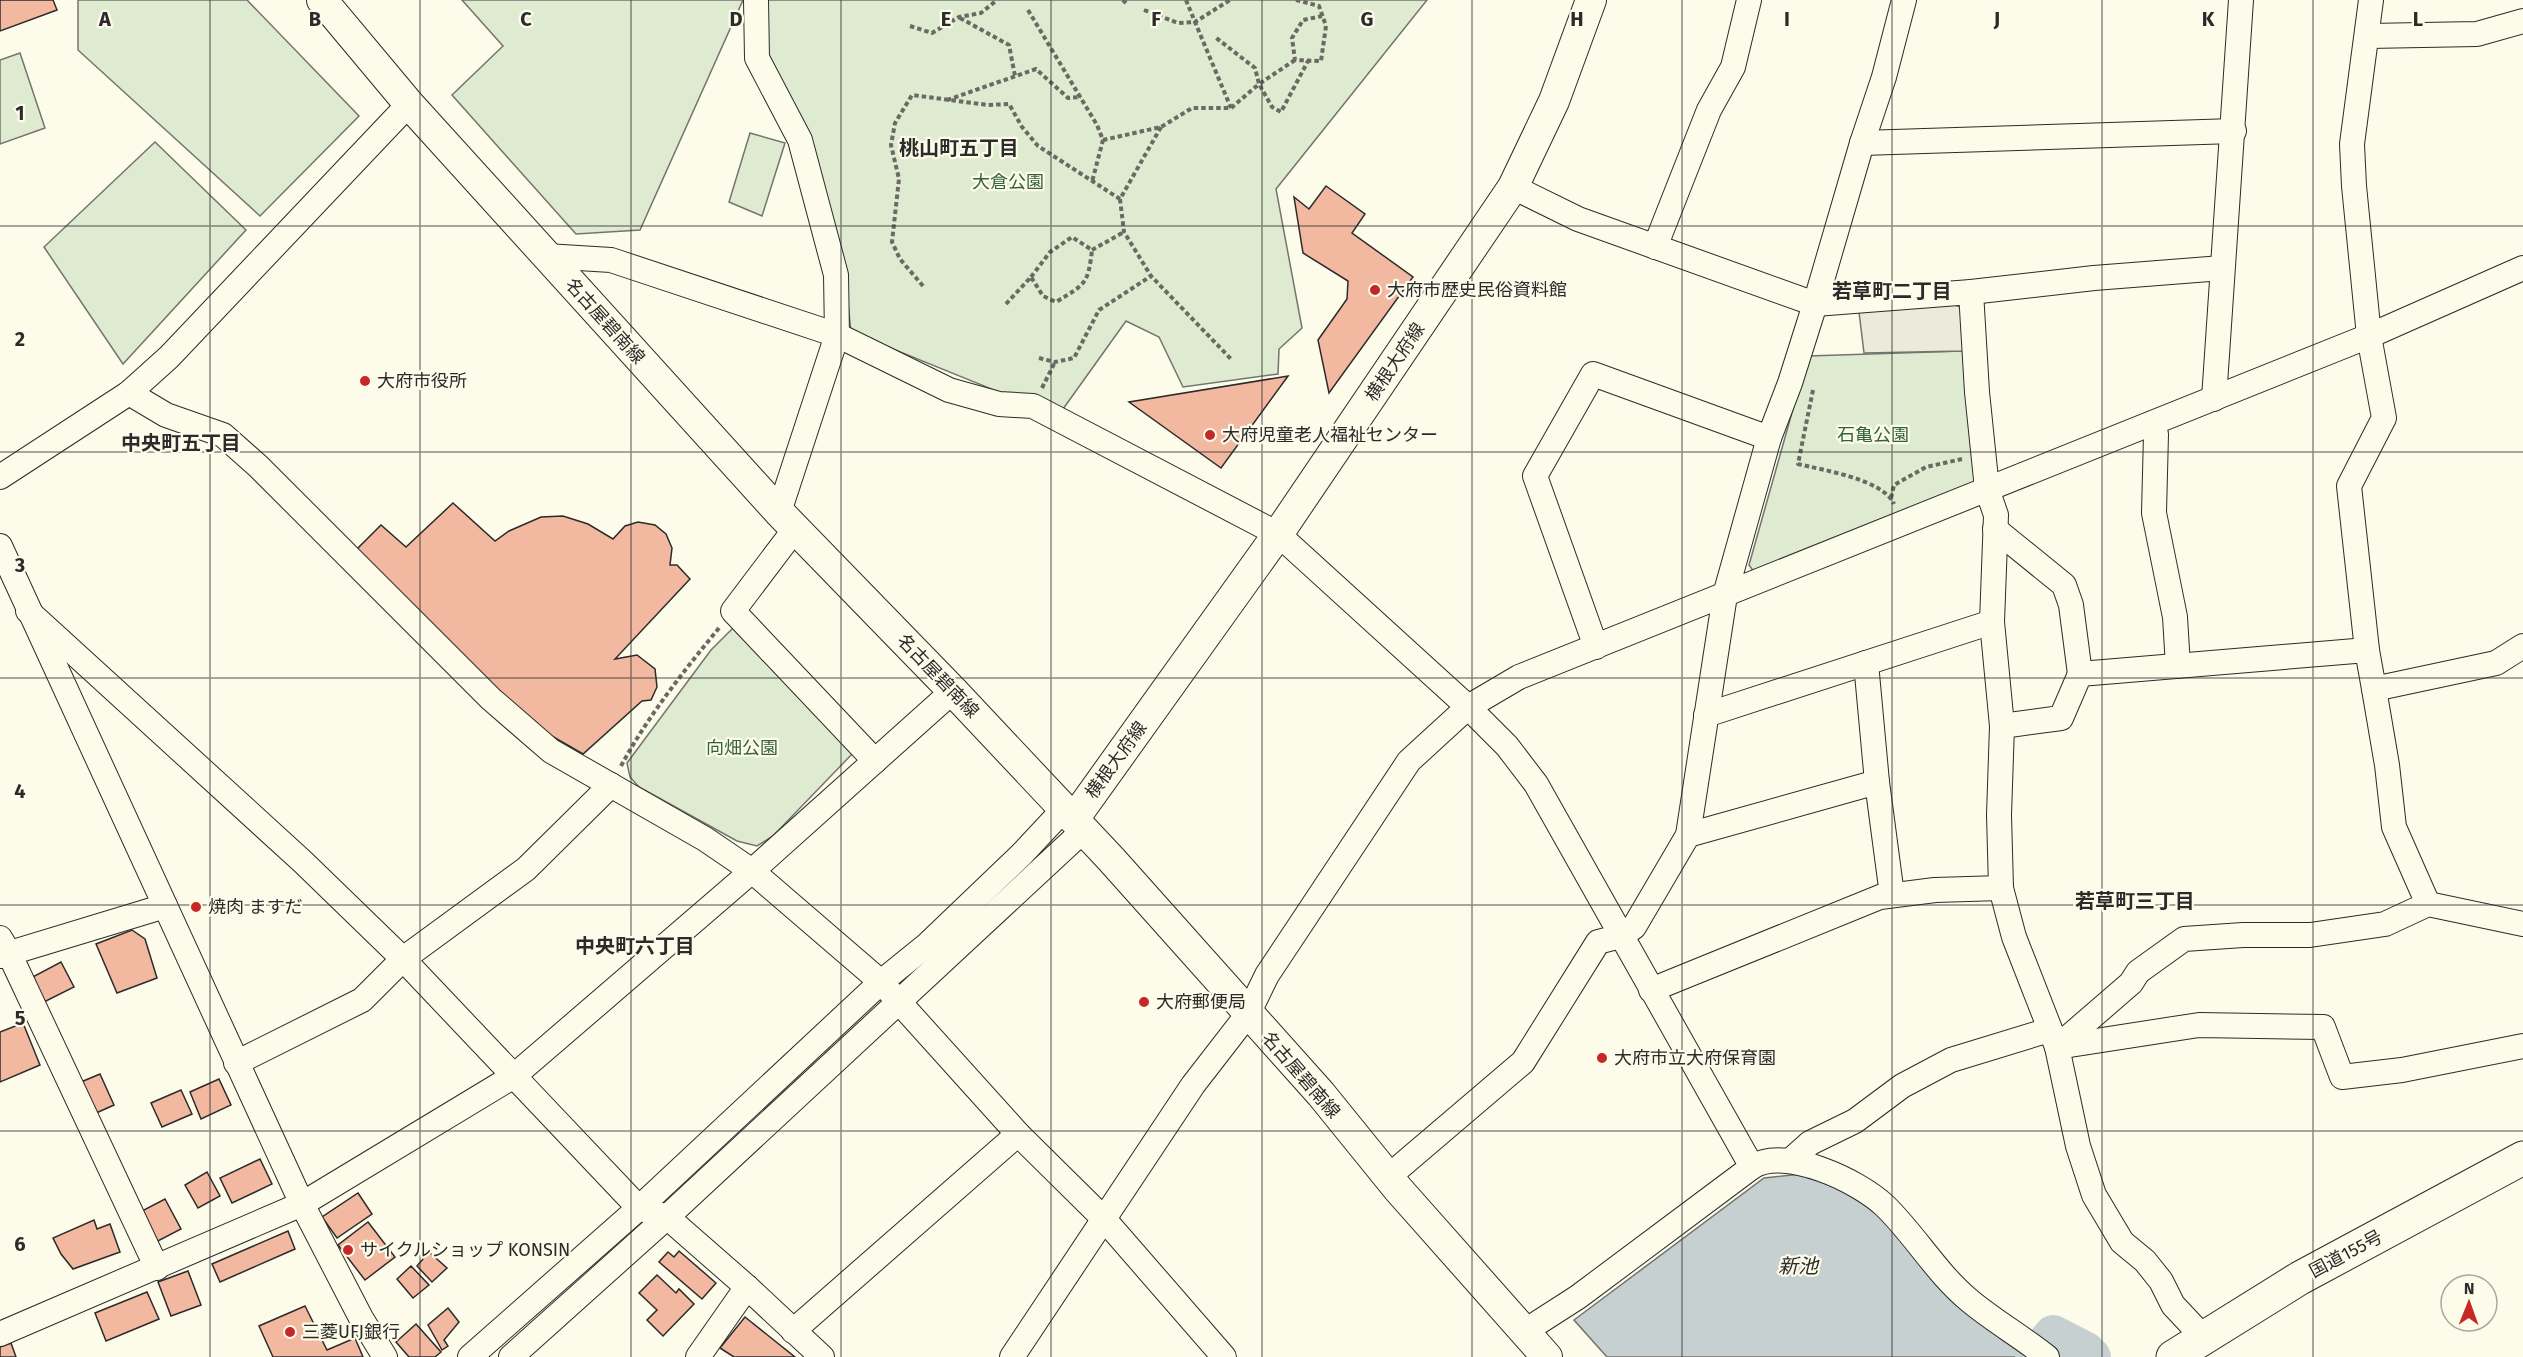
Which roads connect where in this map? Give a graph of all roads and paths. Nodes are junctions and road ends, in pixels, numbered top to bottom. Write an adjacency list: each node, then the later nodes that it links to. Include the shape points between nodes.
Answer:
1 (322, 0): 27 (main road, 名古屋碧南線)
2 (756, 0): 48 (street, via 758,58 800,140 836,275)
3 (997, 0): 15 (path, via 981,13)
4 (1186, 0): 17 (path)
5 (1230, 0): 17 (path)
6 (1296, 0): 14 (path, via 1319,6)
7 (1592, 0): 34 (main road, 横根大府線, via 1554,102)
8 (1749, 0): 37 (street, via 1732,66 1709,110)
9 (1904, 0): 32 (street)
10 (2241, 0): 30 (street)
11 (2371, 0): 19 (street)
12 (1028, 10): 25 (path)
13 (1144, 10): 17 (path, via 1178,23)
14 (1322, 16): 21 (path, via 1303,20 1292,38); 22 (path, via 1326,26 1321,62)
15 (959, 17): 18 (path, via 932,33); 23 (path, via 1009,45)
16 (2523, 21): 19 (street, via 2477,34)
17 (1195, 22): 28 (path)
18 (910, 26)
19 (2368, 36): 49 (street, via 2352,144)
20 (1215, 37): 24 (path, via 1255,68)
21 (1295, 60): 22 (path); 24 (path)
22 (1308, 60): 24 (path, via 1281,112 1272,107)
23 (1015, 76): 25 (path, via 1036,69 1068,98); 26 (path)
24 (1259, 84): 28 (path)
25 (1081, 98): 31 (path)
26 (946, 100): 33 (path, via 1009,104 1038,146); 44 (path, via 912,94 895,123 891,145 899,179 892,242 900,259)
27 (409, 104): 39 (main road, 名古屋碧南線); 53 (street, via 169,357)
28 (1231, 108): 29 (path, via 1192,108)
29 (1161, 127): 31 (path); 35 (path)
30 (2234, 131): 32 (street); 40 (street)
31 (1103, 140): 33 (path)
32 (1862, 143): 47 (street)
33 (1092, 182): 35 (path)
34 (1513, 187): 37 (street, via 1578,219); 64 (main road, 横根大府線)
35 (1120, 199): 36 (path)
36 (1124, 232): 38 (path); 42 (path)
37 (1655, 247): 47 (street)
38 (1092, 250): 43 (path, via 1072,237 1050,252); 43 (path, via 1089,277 1056,302 1043,296)
39 (546, 256): 48 (street, via 611,260); 61 (main road, 名古屋碧南線)
40 (2222, 268): 45 (street); 54 (street)
41 (2523, 268): 49 (street)
42 (1151, 276): 50 (path, via 1099,310 1074,358 1055,362); 51 (path)
43 (1031, 277): 46 (path)
44 (923, 286)
45 (1971, 292): 47 (street); 59 (street)
46 (1006, 303)
47 (1815, 304): 56 (street)
48 (837, 335): 61 (street); 64 (street, via 949,390 999,404 1033,406)
49 (2369, 336): 54 (street); 72 (street, via 2384,418 2349,486)
50 (1039, 358)
51 (1231, 359)
52 (1813, 390): 60 (path, via 1798,464 1866,482)
53 (129, 393): 58 (street); 83 (street, via 166,416 223,435 491,699 551,751)
54 (2214, 399): 55 (street)
55 (2151, 424): 59 (street); 74 (street, via 2156,434 2154,513 2175,617)
56 (1769, 438): 66 (street); 71 (street, via 1593,374 1535,476)
57 (1966, 458): 60 (path, via 1926,467 1894,486)
58 (0, 477)
59 (1988, 489): 62 (street); 63 (street, via 1996,515)
60 (1891, 498): 62 (path)
61 (787, 521): 68 (street); 77 (main road, 名古屋碧南線)
62 (1902, 522): 66 (street)
63 (1995, 529): 69 (street); 75 (street, via 2064,585 2071,605)
64 (1278, 534): 78 (street); 84 (main road, 横根大府線)
65 (0, 546): 67 (street)
66 (1725, 595): 71 (street); 79 (street)
67 (28, 611): 90 (street); 94 (street, via 303,861)
68 (733, 611): 81 (street); 83 (path, via 638,733)
69 (1992, 622): 73 (street); 80 (street)
70 (2523, 646): 76 (street, via 2496,663)
71 (1596, 647): 78 (street, via 1519,677)
72 (2367, 650): 74 (street); 76 (street)
73 (1866, 663): 79 (street); 82 (street)
74 (2178, 666): 75 (street)
75 (2080, 674): 80 (street, via 2061,718)
76 (2374, 689): 89 (street, via 2394,827)
77 (953, 691): 81 (street); 84 (main road, 名古屋碧南線)
78 (1468, 707): 92 (street, via 1507,746 1536,784); 98 (street, via 1409,760 1267,975)
79 (1706, 715): 85 (street)
80 (2002, 726): 87 (street)
81 (875, 761): 86 (street)
82 (1877, 782): 85 (street); 88 (street)
83 (611, 785): 86 (street); 94 (street, via 526,869)
84 (1074, 819): 95 (street, via 1021,855 928,944); 97 (street); 98 (main road, 名古屋碧南線)
85 (1688, 835): 92 (street, via 1634,927)
86 (752, 871): 95 (street); 102 (street)
87 (2001, 888): 88 (street); 99 (street, via 2014,937)
88 (1892, 895): 96 (street, via 1844,910)
89 (2428, 904): 91 (street); 99 (street, via 2385,924 2310,935 2184,939)
90 (165, 906): 93 (street); 101 (street)
91 (2523, 924)
92 (1621, 936): 96 (street); 107 (street, via 1598,942 1523,1062)
93 (3, 949): 112 (street)
94 (403, 959): 101 (street, via 362,1000); 102 (street)
95 (881, 982): 97 (street); 109 (street)
96 (1651, 990): 106 (street)
97 (899, 1001): 103 (street); 110 (street)
98 (1248, 1014): 107 (main road, 名古屋碧南線, via 1321,1094); 111 (street, via 1193,1085)
99 (2053, 1039): 100 (street, via 2199,1025 2323,1027 2342,1077 2402,1070); 105 (street, via 1951,1060 1902,1086 1855,1121 1810,1143); 117 (street, via 2078,1146 2094,1195 2122,1242 2156,1274 2173,1305)
100 (2523, 1046)
101 (236, 1063): 108 (street)
102 (514, 1076): 108 (street); 109 (street)
103 (1018, 1134): 111 (street); 114 (street)
104 (2523, 1158): 117 (highway, 国道155号, via 2300,1278)
105 (1791, 1160): 106 (street, via 1762,1161); 118 (street, via 1832,1174 1884,1205 1969,1301)
106 (1752, 1167): 115 (street, via 1578,1297)
107 (1388, 1177): 115 (main road, 名古屋碧南線)
108 (302, 1204): 112 (street); 119 (street)
109 (639, 1208): 110 (street); 120 (street)
110 (667, 1217): 113 (street); 121 (street)
111 (1104, 1219): 124 (street); 125 (street)
112 (157, 1268): 116 (street)
113 (747, 1287): 114 (street); 122 (street)
114 (793, 1331): 123 (street)
115 (1525, 1331): 126 (main road, 名古屋碧南線)
116 (0, 1334)
117 (2186, 1351)
118 (2046, 1356)
119 (385, 1357)
120 (470, 1357)
121 (511, 1357)
122 (698, 1357)
123 (822, 1357)
124 (1012, 1357)
125 (1224, 1357)
126 (1547, 1357)

